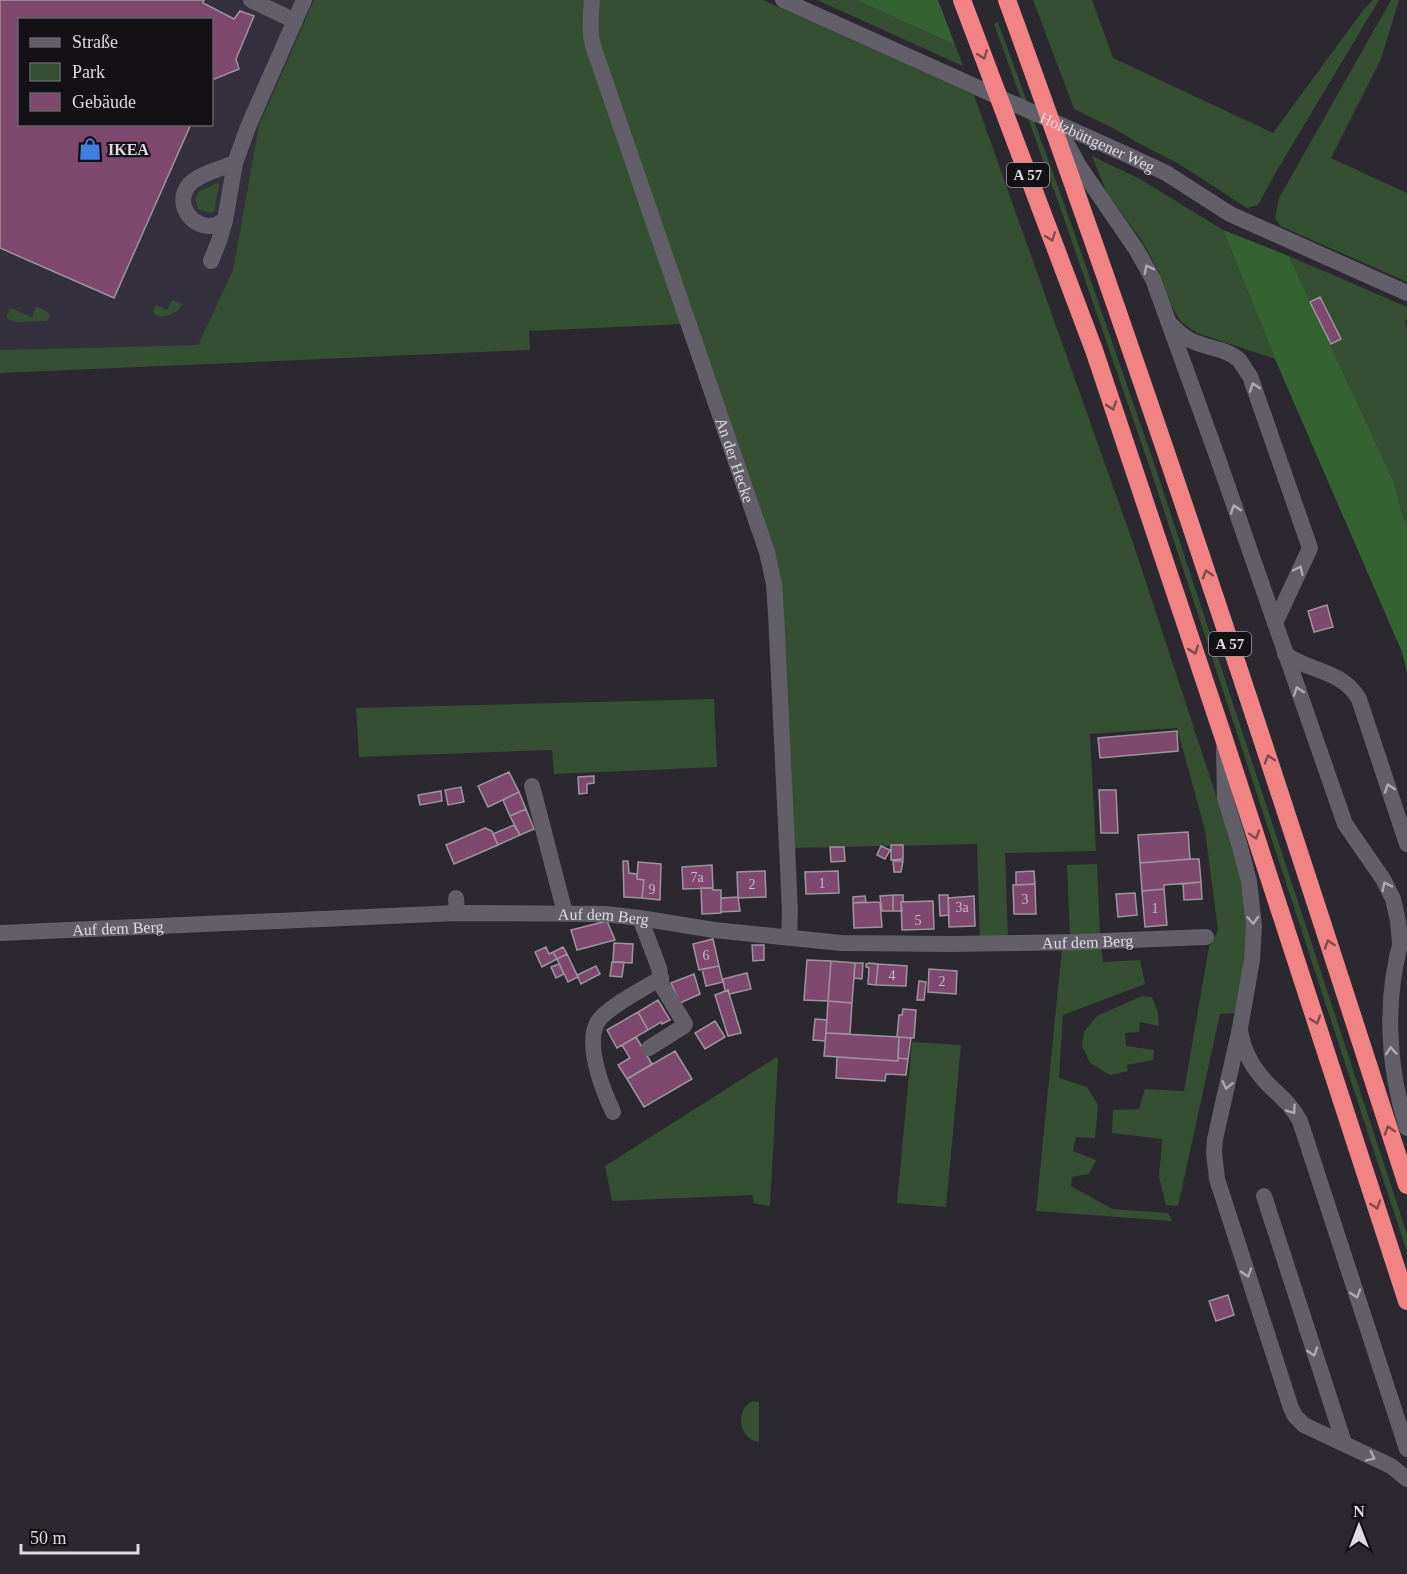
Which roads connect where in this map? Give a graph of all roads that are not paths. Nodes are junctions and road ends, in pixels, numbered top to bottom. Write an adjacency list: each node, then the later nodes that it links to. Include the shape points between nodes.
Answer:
1 (251, 0): 7 (street)
2 (304, 0): 7 (street)
3 (592, 0): 24 (street, An der Hecke, via 593,46 772,573)
4 (783, 0): 12 (street, Holzbüttgener Weg, via 1132,157 1166,173 1230,214)
5 (962, 0): 16 (highway, A 57, one-way to 16, via 1094,350)
6 (1007, 0): 8 (highway, A 57)
7 (295, 21): 9 (street)
8 (1045, 105): 13 (street, one-way to 8, via 1145,263 1079,166); 31 (highway, A 57, one-way to 8, via 1151,406)
9 (235, 163): 10 (street); 10 (street, via 197,178 184,193 185,213 193,221 216,225)
10 (225, 220): 11 (street)
11 (211, 261)
12 (1407, 293)
13 (1169, 323): 14 (street, one-way to 13); 14 (street, one-way to 13, via 1310,548 1250,376 1228,353 1191,341)
14 (1275, 623): 15 (street)
15 (1285, 654): 18 (street, one-way to 15, via 1355,691 1341,679); 25 (street, one-way to 15, via 1393,899 1344,824)
16 (1224, 739): 27 (street, one-way to 27, via 1225,798 1249,880 1254,926); 33 (highway, A 57, one-way to 33)
17 (532, 786): 19 (street)
18 (1407, 844)
19 (565, 913): 20 (street, Auf dem Berg); 22 (street, Auf dem Berg, via 456,905)
20 (640, 918): 24 (street, Auf dem Berg); 26 (street)
21 (1407, 918): 25 (street)
22 (0, 933)
23 (1206, 937): 24 (street, Auf dem Berg, via 949,944 841,943)
24 (789, 938)
25 (1400, 942): 30 (street, one-way to 25, via 1395,1082 1390,1032)
26 (661, 978): 28 (street, via 685,1024); 29 (street, via 597,1022 593,1046 600,1082)
27 (1240, 1028): 34 (street, one-way to 34, via 1215,1139 1217,1179 1291,1408 1304,1425); 35 (street, one-way to 35, via 1249,1059 1300,1121)
28 (649, 1048)
29 (613, 1112)
30 (1407, 1128)
31 (1407, 1185)
32 (1264, 1196): 34 (street, one-way to 34)
33 (1407, 1301)
34 (1344, 1443): 36 (street, one-way to 36)
35 (1407, 1449)
36 (1407, 1479)

